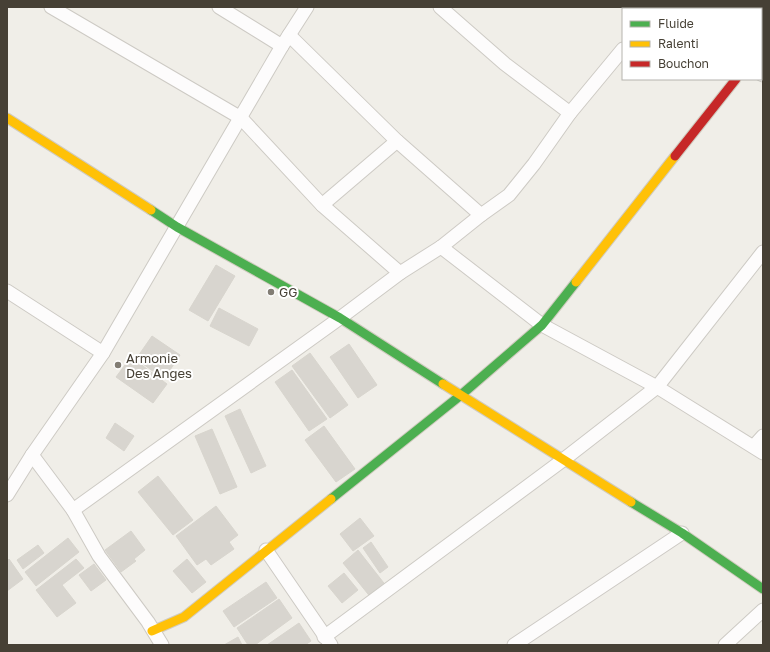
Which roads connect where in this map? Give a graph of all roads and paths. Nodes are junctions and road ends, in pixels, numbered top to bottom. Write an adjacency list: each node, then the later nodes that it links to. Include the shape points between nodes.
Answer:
1 (51, 7): 10 (street)
2 (219, 7): 5 (street)
3 (307, 7): 5 (street)
4 (440, 7): 8 (street, via 505,64)
5 (285, 40): 10 (street); 11 (street)
6 (622, 50): 8 (street)
7 (735, 80): 20 (street)
8 (570, 113): 13 (street, via 509,195)
9 (7, 118): 14 (street)
10 (241, 118): 12 (street); 14 (street)
11 (396, 141): 12 (street); 13 (street)
12 (322, 205): 17 (street)
13 (481, 214): 15 (street)
14 (177, 227): 19 (street); 21 (street)
15 (441, 247): 17 (street); 20 (street)
16 (763, 252): 22 (street)
17 (400, 273): 19 (street)
18 (7, 291): 21 (street)
19 (340, 318): 23 (street); 29 (street)
20 (542, 325): 22 (street); 23 (street)
21 (103, 353): 26 (street)
22 (657, 387): 25 (street); 27 (street)
23 (461, 395): 27 (street); 31 (street)
24 (763, 436): 25 (street)
25 (758, 450)
26 (32, 454): 28 (street); 29 (street)
27 (563, 460): 30 (street); 35 (street)
28 (7, 495)
29 (73, 510): 34 (street, via 99,556)
30 (682, 533): 32 (street); 37 (street)
31 (266, 550): 34 (street, via 184,617); 35 (street)
32 (763, 589)
33 (763, 610): 38 (street)
34 (152, 631): 36 (street)
35 (328, 641)
36 (162, 645)
37 (514, 645)
38 (725, 645)

